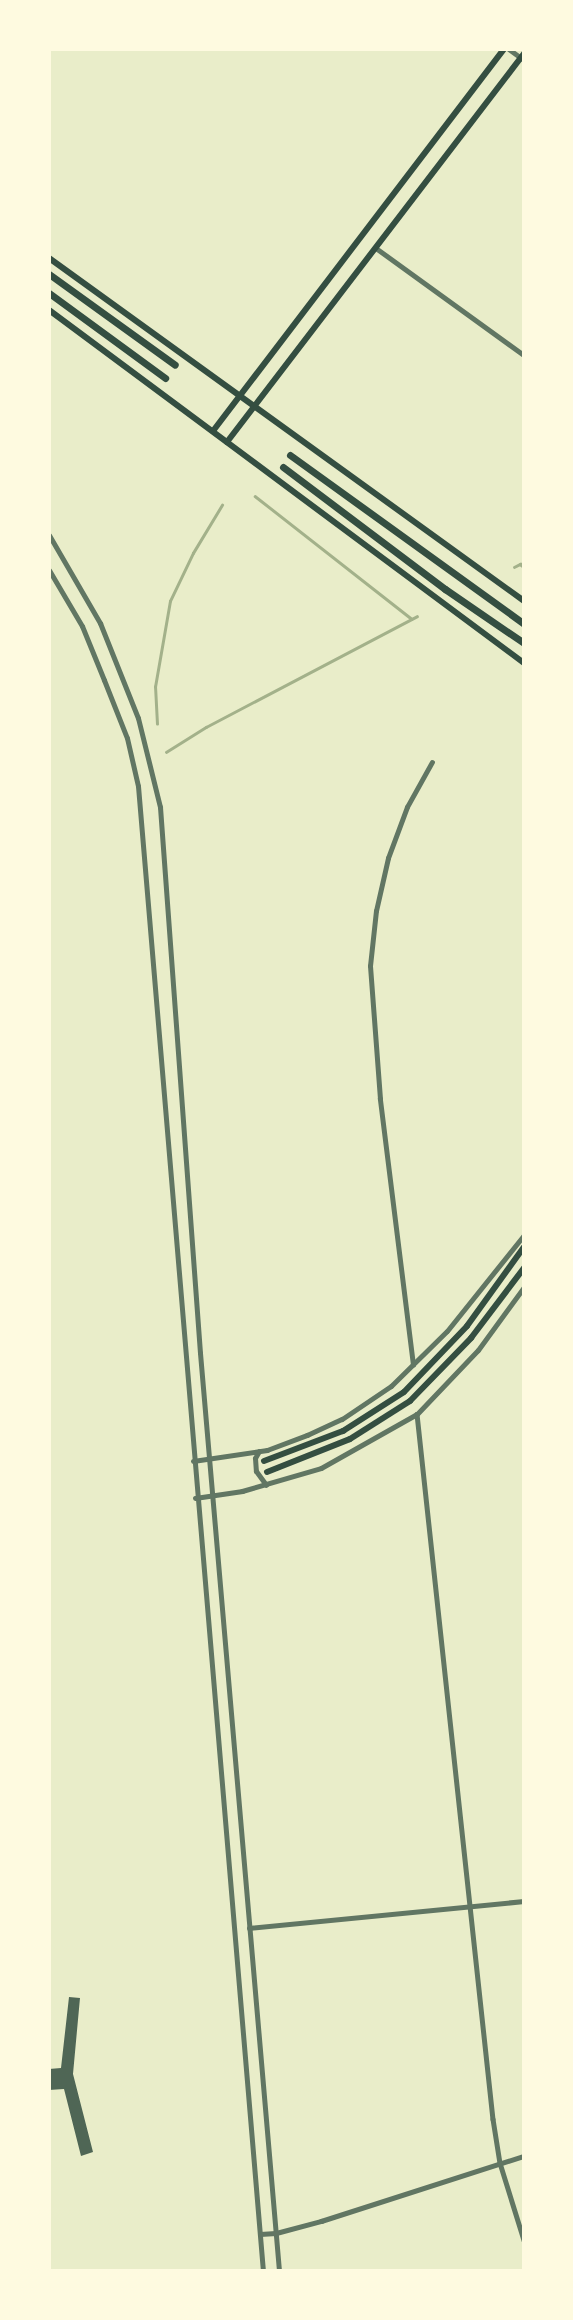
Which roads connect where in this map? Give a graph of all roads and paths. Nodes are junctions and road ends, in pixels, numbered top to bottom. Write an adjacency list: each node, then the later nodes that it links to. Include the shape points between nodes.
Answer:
1 (507, 49): 2 (street); 11 (main road)
2 (523, 57): 3 (main road)
3 (376, 248): 8 (street); 12 (main road)
4 (49, 258): 11 (main road)
5 (49, 274): 9 (main road)
6 (49, 293): 10 (main road)
7 (49, 310): 13 (main road)
8 (524, 355)
9 (175, 365)
10 (165, 378)
11 (240, 395): 12 (main road); 13 (main road)
12 (255, 405): 14 (main road); 19 (main road)
13 (213, 431): 14 (main road)
14 (227, 442): 22 (main road)
15 (290, 455): 20 (main road)
16 (283, 467): 21 (main road)
17 (49, 535): 31 (street, via 100,623 138,718 160,807)
18 (49, 570): 32 (street, via 82,626 100,669 127,738 138,786)
19 (522, 598)
20 (524, 624)
21 (524, 643)
22 (524, 663)
23 (432, 762): 28 (street, via 407,807 388,858 370,966 380,1100)
24 (524, 1235): 28 (street)
25 (524, 1248): 33 (main road, via 467,1326 404,1392 343,1431)
26 (524, 1268): 34 (main road, via 471,1338 410,1401 350,1439)
27 (524, 1287): 29 (street, via 478,1350)
28 (413, 1366): 30 (street, via 342,1419)
29 (417, 1414): 35 (street, via 321,1468); 39 (street)
30 (259, 1451): 31 (street); 35 (street, via 256,1471)
31 (209, 1459): 32 (street); 36 (street)
32 (193, 1461): 37 (street)
33 (264, 1461)
34 (267, 1472)
35 (266, 1485): 36 (street)
36 (212, 1496): 37 (street); 40 (street)
37 (195, 1497): 41 (street)
38 (524, 1901): 39 (street)
39 (470, 1908): 40 (street); 43 (street)
40 (249, 1928): 41 (street); 44 (street)
41 (233, 1930): 45 (street)
42 (524, 2156): 43 (street)
43 (500, 2163): 44 (street); 46 (street)
44 (276, 2233): 45 (street); 48 (street)
45 (260, 2234): 47 (street)
46 (524, 2240)
47 (263, 2271)
48 (279, 2271)

